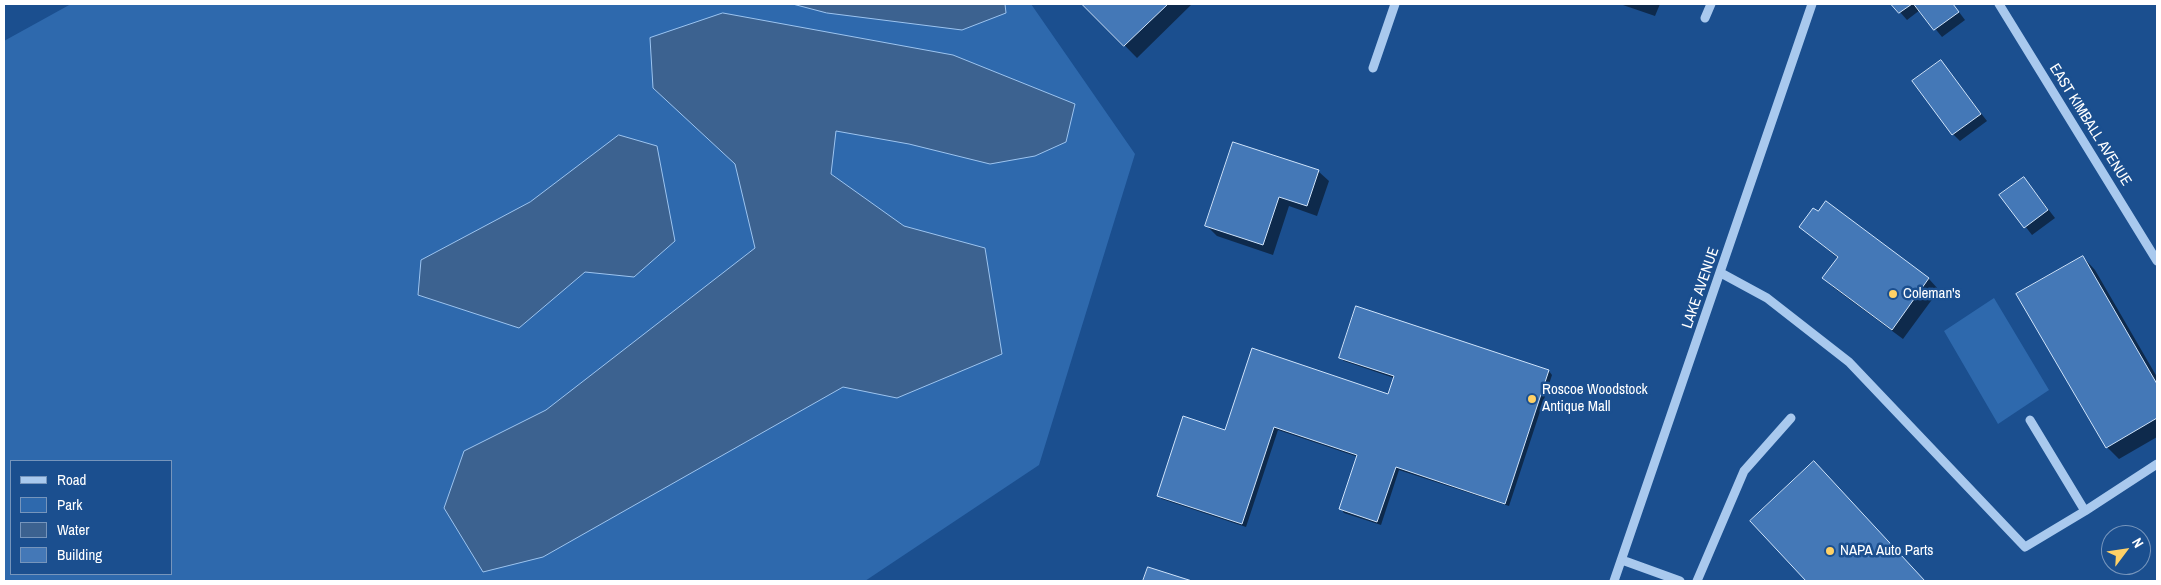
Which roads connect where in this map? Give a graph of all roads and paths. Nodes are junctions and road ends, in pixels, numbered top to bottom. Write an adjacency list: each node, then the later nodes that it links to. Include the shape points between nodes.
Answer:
1 (1395, 4): 6 (street)
2 (1711, 4): 5 (street)
3 (1812, 4): 8 (street, LAKE AVENUE)
4 (2000, 4): 7 (street, EAST KIMBALL AVENUE)
5 (1705, 18)
6 (1373, 68)
7 (2157, 261)
8 (1721, 273): 12 (street, via 1767,298 1849,362 2025,547); 13 (street, LAKE AVENUE)
9 (1791, 418): 16 (street, via 1744,471)
10 (2030, 420): 12 (street)
11 (2157, 464): 12 (street)
12 (2085, 511)
13 (1622, 560): 14 (street, LAKE AVENUE); 15 (street)
14 (1614, 581)
15 (1680, 581)
16 (1697, 581)

